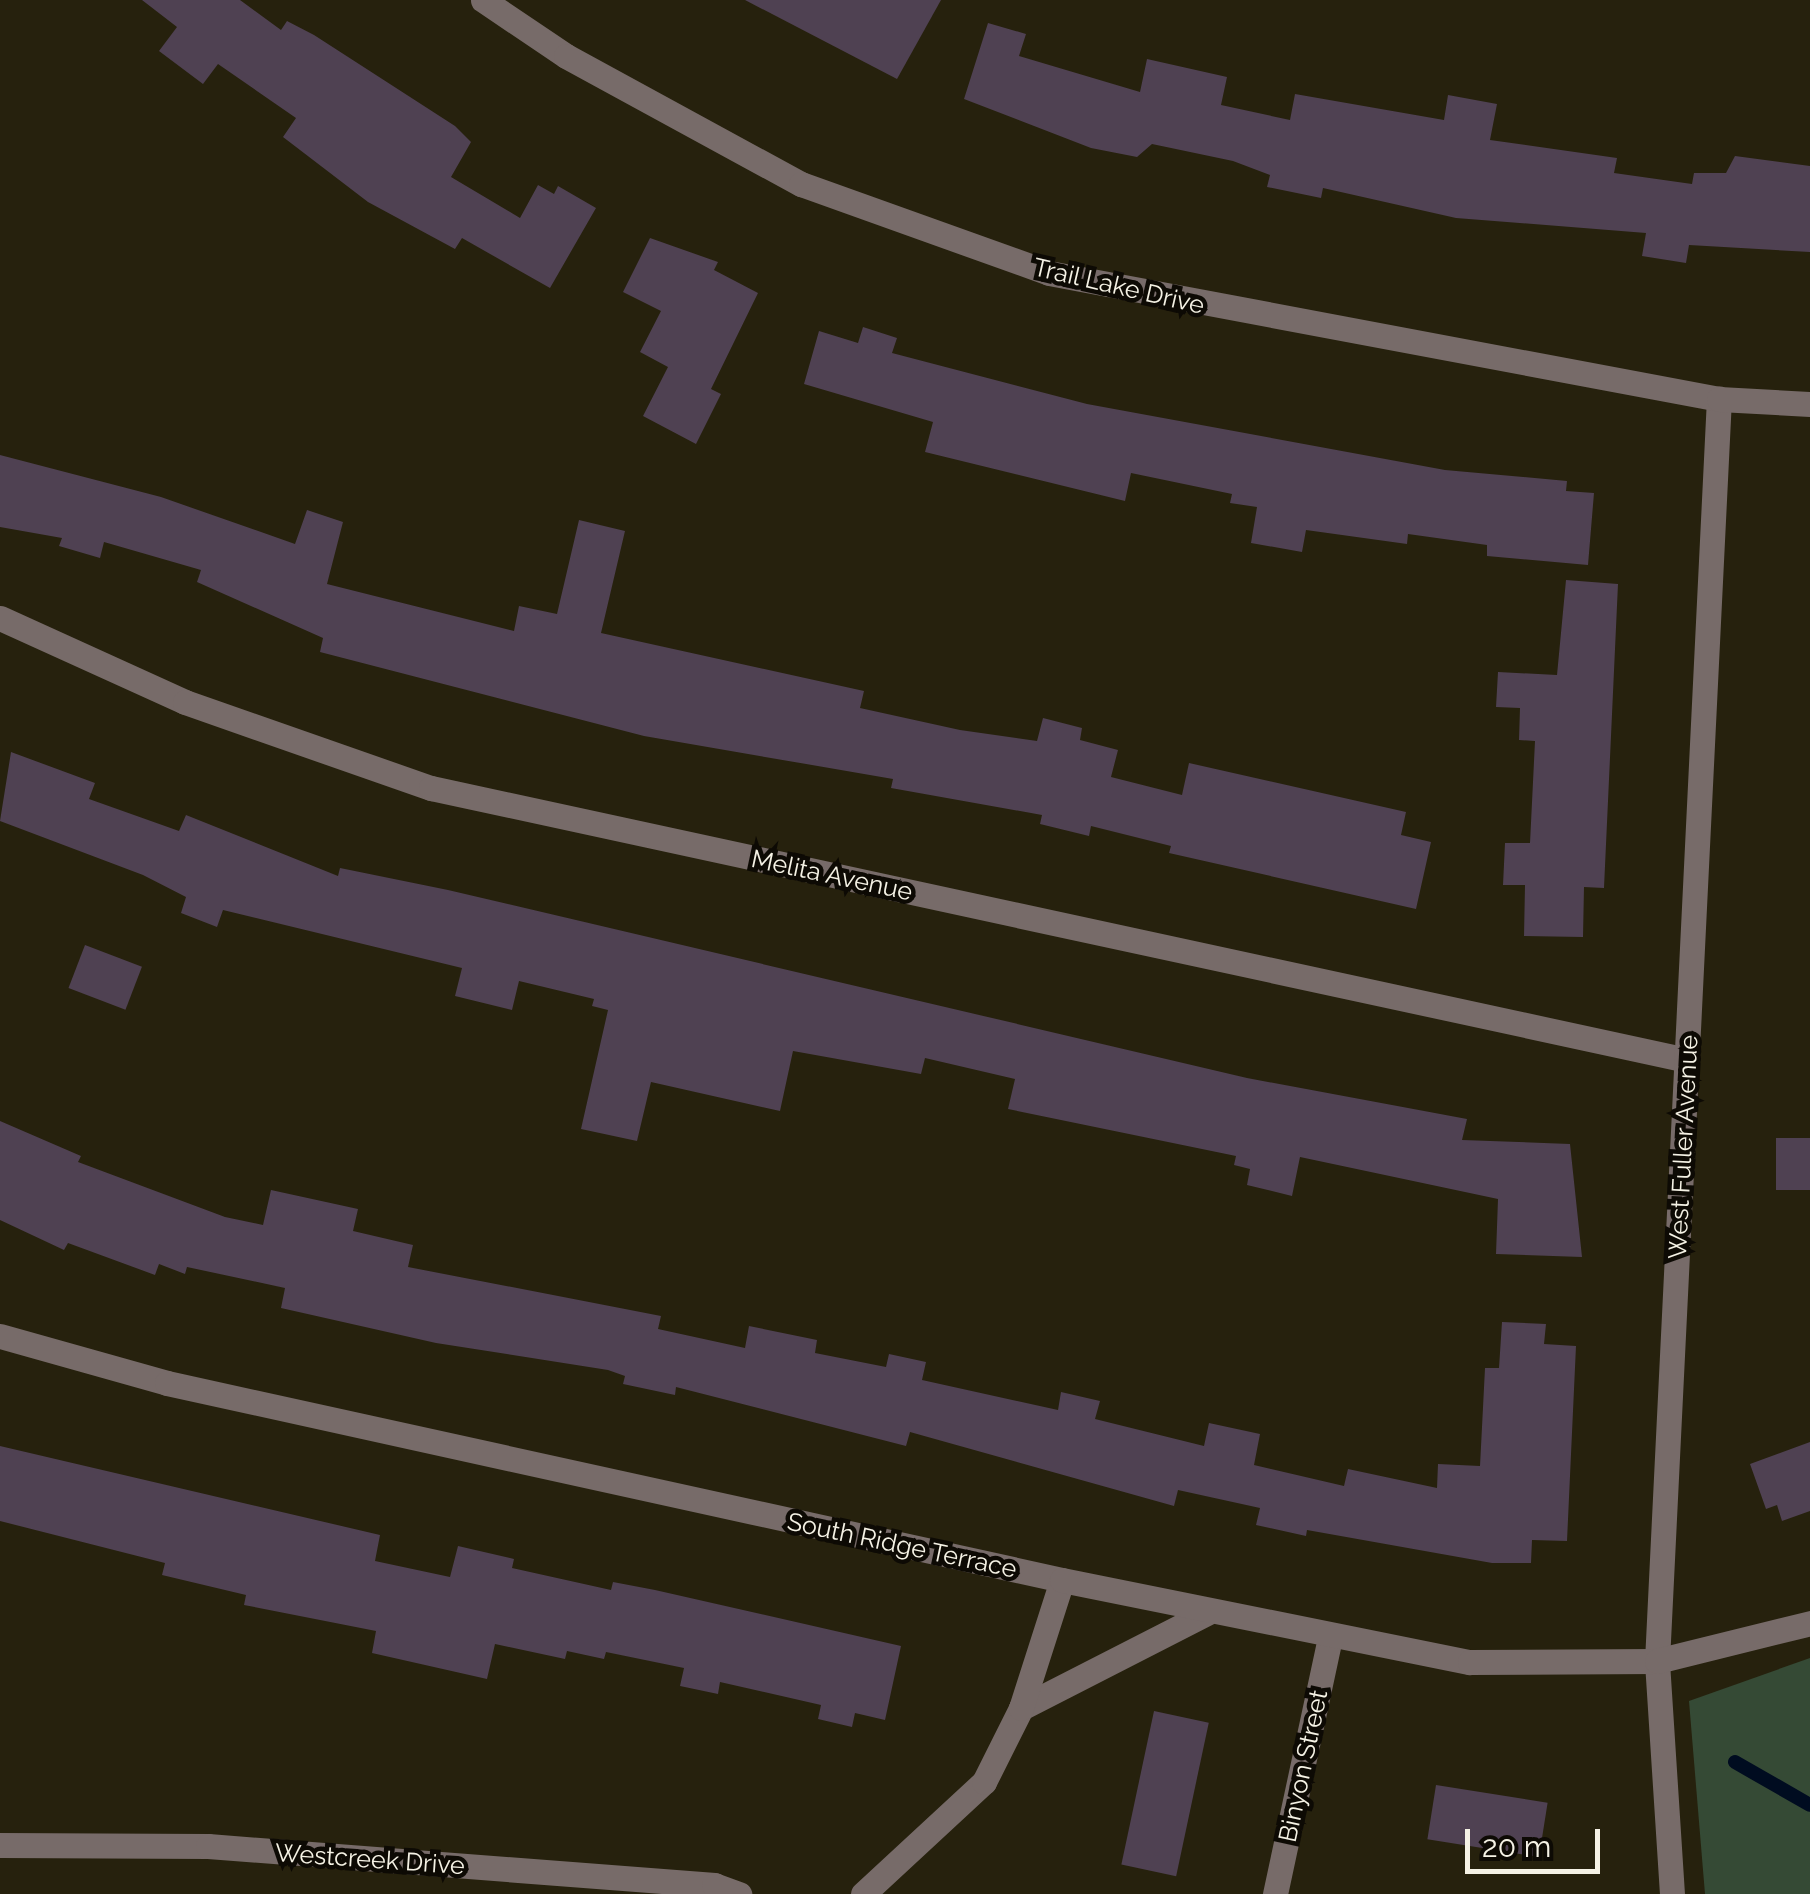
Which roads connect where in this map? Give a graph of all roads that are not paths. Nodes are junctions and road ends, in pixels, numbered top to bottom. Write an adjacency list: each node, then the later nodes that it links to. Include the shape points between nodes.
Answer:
1 (483, 0): 2 (street, Trail Lake Drive, via 566,56 801,184 1049,272)
2 (1718, 400): 3 (street, Trail Lake Drive); 5 (street, West Fuller Avenue)
3 (1810, 404)
4 (0, 618): 5 (street, Melita Avenue, via 186,702 430,788)
5 (1687, 1060): 11 (street, West Fuller Avenue)
6 (0, 1336): 7 (street, South Ridge Terrace, via 167,1383)
7 (1062, 1580): 8 (street, South Ridge Terrace); 12 (street)
8 (1207, 1614): 10 (street, South Ridge Terrace); 12 (street)
9 (1810, 1623): 11 (street, South Ridge Terrace)
10 (1330, 1638): 11 (street, South Ridge Terrace, via 1470,1662); 16 (street, Binyon Street)
11 (1658, 1661): 17 (street, West Fuller Avenue)
12 (1021, 1708): 15 (street, via 959,1812)
13 (0, 1845): 14 (street, Westcreek Drive, via 208,1846 714,1885)
14 (739, 1894)
15 (864, 1894)
16 (1276, 1894)
17 (1672, 1894)

